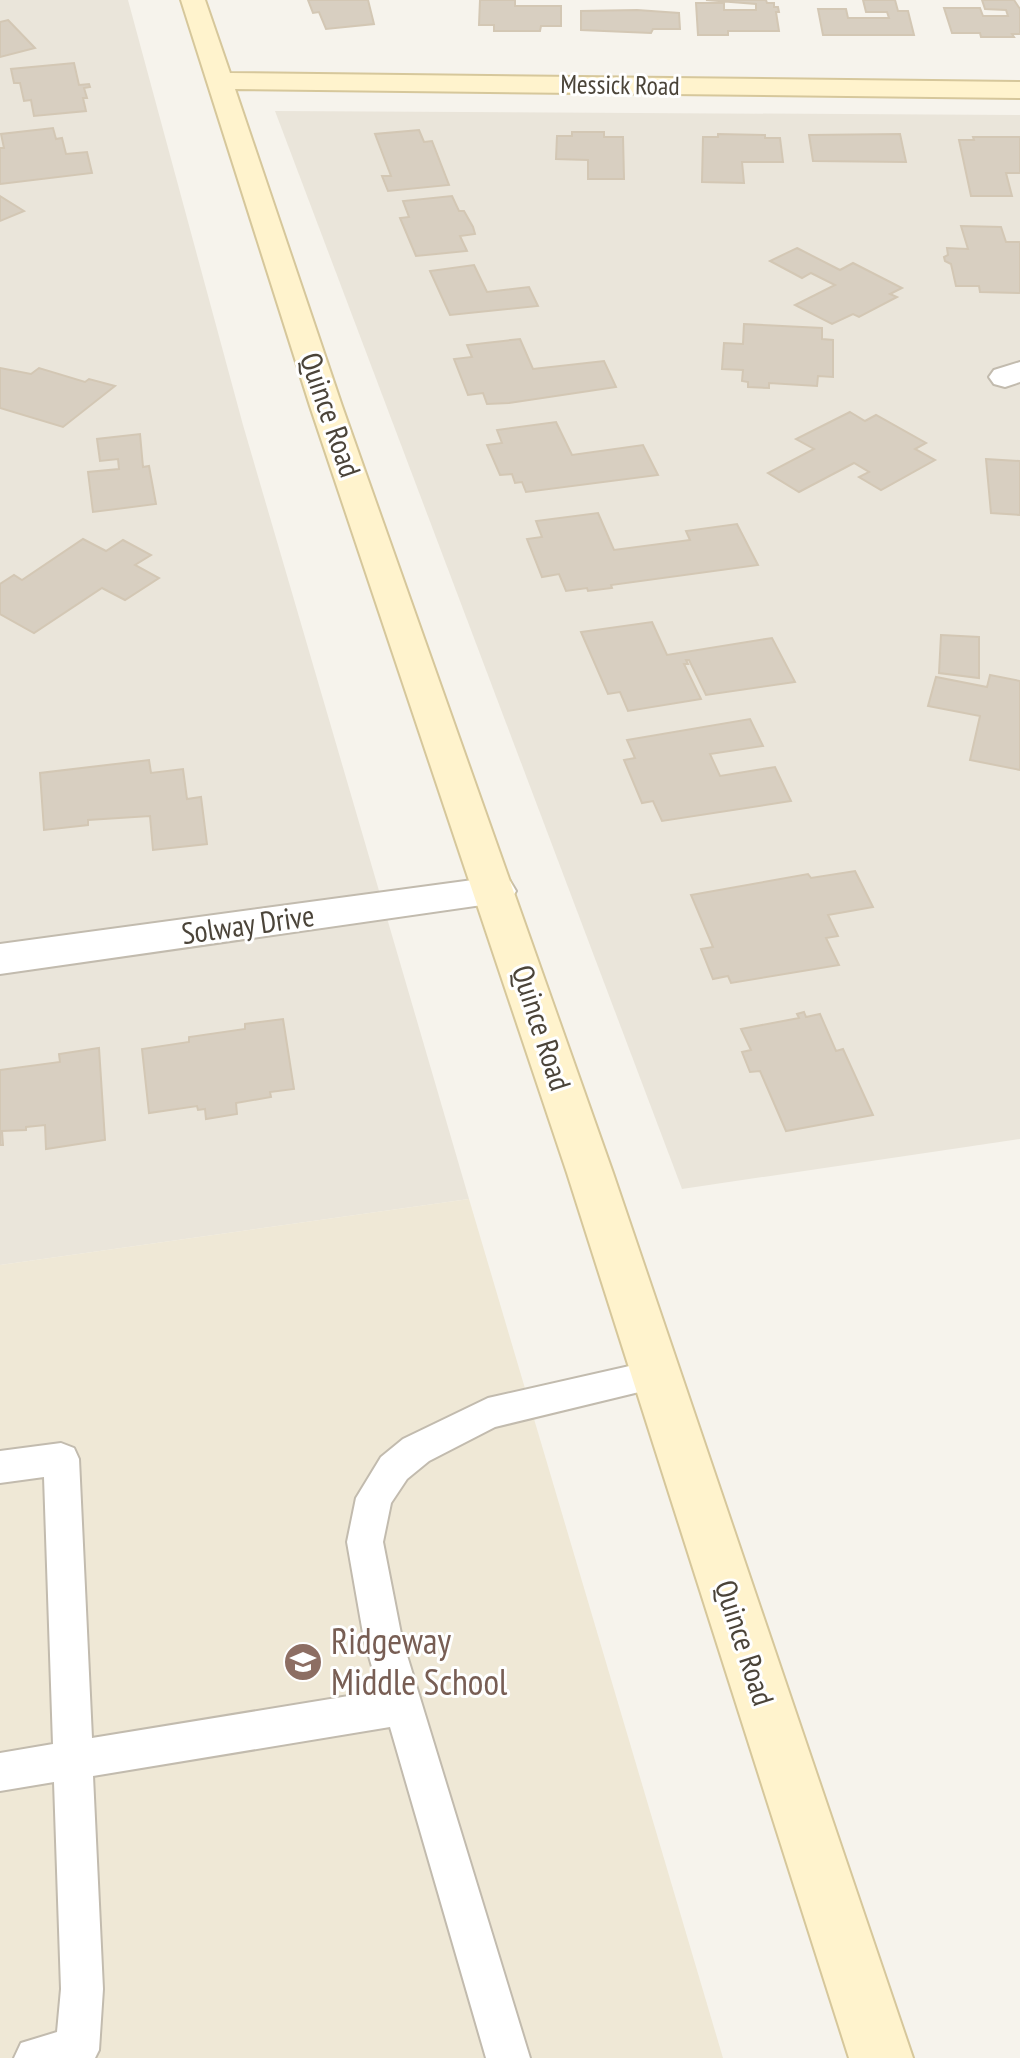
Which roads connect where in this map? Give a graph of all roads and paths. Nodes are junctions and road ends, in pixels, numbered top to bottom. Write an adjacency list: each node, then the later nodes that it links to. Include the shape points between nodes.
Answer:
1 (193, 0): 2 (main road, Quince Road)
2 (219, 81): 3 (main road, Messick Road); 4 (main road, Quince Road)
3 (1020, 90)
4 (495, 891): 5 (street, Solway Drive); 6 (main road, Quince Road)
5 (0, 959)
6 (656, 1375): 8 (lane, via 488,1413 416,1450 394,1468 374,1498 365,1542 383,1639); 13 (main road, Quince Road)
7 (0, 1467): 9 (lane, via 61,1459)
8 (403, 1706): 9 (lane); 12 (lane)
9 (73, 1760): 10 (lane); 11 (lane, via 82,1989 77,2050)
10 (0, 1772)
11 (36, 2058)
12 (508, 2058)
13 (881, 2058)

